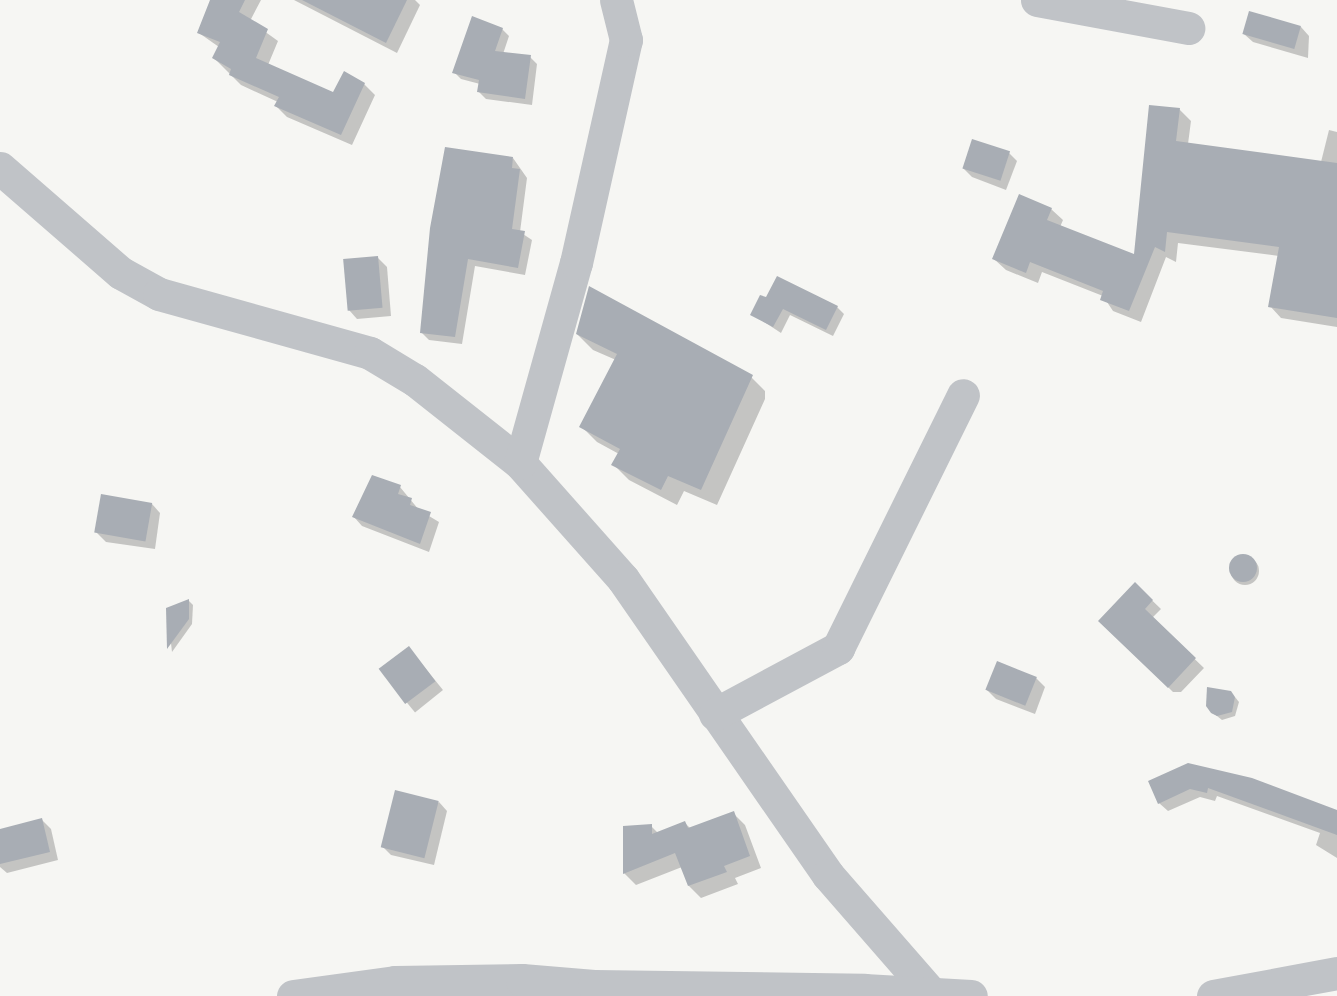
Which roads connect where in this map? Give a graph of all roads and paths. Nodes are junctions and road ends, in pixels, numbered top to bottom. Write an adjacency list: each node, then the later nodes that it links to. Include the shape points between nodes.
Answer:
1 (616, 0): 6 (street, via 626,40 576,263)
2 (1038, 0): 3 (street)
3 (1188, 28)
4 (0, 168): 6 (street, via 121,273 159,294 370,353 415,380)
5 (963, 395): 7 (street, via 838,648)
6 (520, 463): 7 (street, via 622,579)
7 (715, 714): 10 (street, via 828,875)
8 (1337, 973): 13 (street)
9 (521, 988): 10 (street); 11 (street, via 395,982)
10 (930, 992): 12 (street)
11 (293, 996)
12 (971, 996)
13 (1213, 996)

